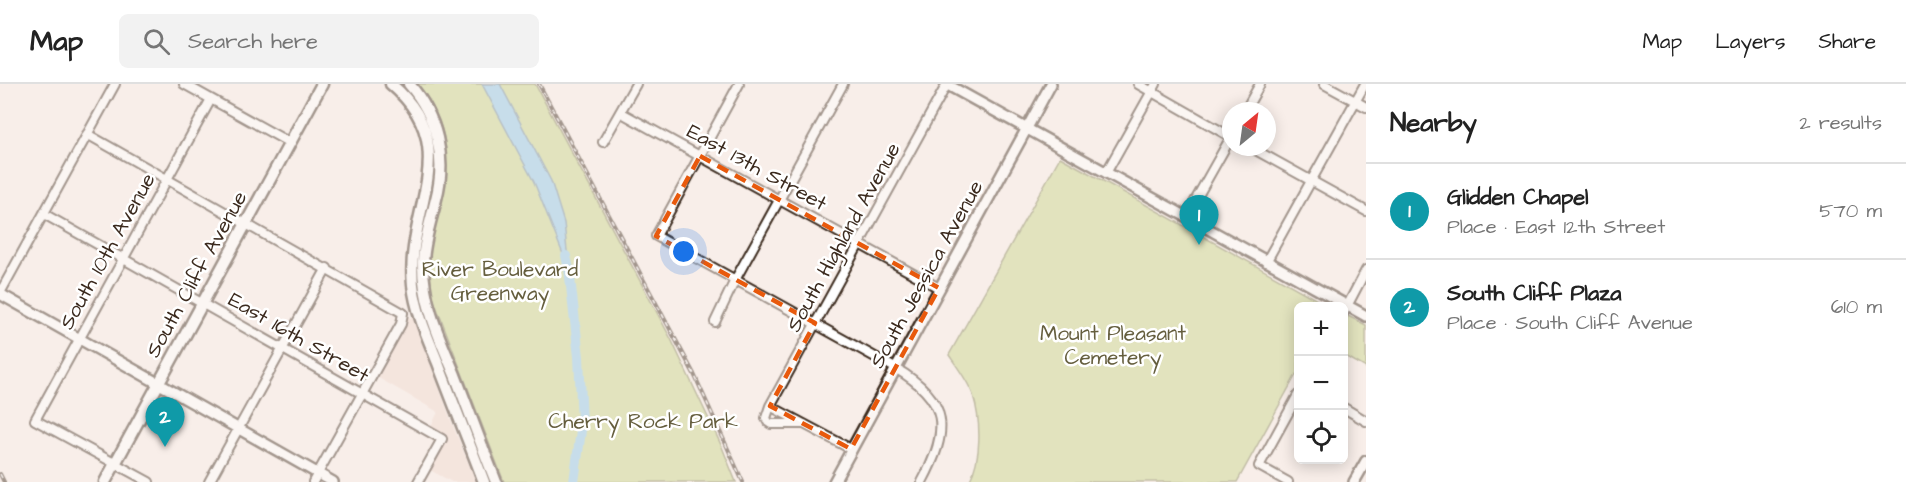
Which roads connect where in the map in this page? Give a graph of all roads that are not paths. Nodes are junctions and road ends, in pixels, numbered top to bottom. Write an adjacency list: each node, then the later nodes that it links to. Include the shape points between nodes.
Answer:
1 (115, 84): 25 (street)
2 (184, 84): 18 (street)
3 (322, 84): 27 (main road, South Cliff Avenue)
4 (391, 84): 74 (main road, via 414,111 429,151 428,184 412,260 416,302)
5 (403, 84): 17 (main road)
6 (409, 84): 17 (main road)
7 (636, 84): 22 (street)
8 (740, 84): 29 (street)
9 (843, 84): 34 (street)
10 (947, 84): 23 (street); 39 (street, South Highland Avenue)
11 (1051, 84): 23 (street, South Jessica Avenue)
12 (1138, 84): 16 (street)
13 (1260, 84): 20 (street)
14 (1324, 84): 19 (street)
15 (1365, 84): 19 (street)
16 (1154, 88): 24 (street); 31 (street)
17 (417, 93): 75 (main road, via 435,127 441,162 424,247 424,286 438,333)
18 (211, 99): 27 (street); 32 (street, South 10th Avenue)
19 (1356, 101): 21 (street); 33 (street)
20 (1250, 102)
21 (1366, 107)
22 (620, 112): 26 (street); 29 (street, East 13th Street)
23 (1027, 128): 31 (street); 45 (street, South Jessica Avenue)
24 (1222, 131)
25 (87, 134): 32 (street); 36 (street)
26 (603, 142)
27 (290, 143): 38 (main road, South Cliff Avenue)
28 (1222, 153): 37 (street)
29 (700, 156): 34 (street, East 13th Street); 44 (street, via 656,236)
30 (1266, 156): 33 (street)
31 (1106, 173): 37 (street)
32 (167, 178): 38 (street); 40 (street, South 10th Avenue)
33 (1311, 181): 35 (street); 41 (street)
34 (780, 201): 39 (street, East 13th Street); 44 (street)
35 (1366, 211)
36 (44, 214): 40 (street, East 16th Street); 46 (street)
37 (1186, 217): 41 (street)
38 (246, 223): 42 (street); 48 (main road, South Cliff Avenue)
39 (860, 244): 45 (street, East 13th Street); 53 (street, South Highland Avenue)
40 (123, 258): 48 (street, East 16th Street); 54 (street, South 10th Avenue)
41 (1266, 262): 47 (street)
42 (327, 268): 55 (street); 58 (street, via 403,313 401,324)
43 (1366, 270): 49 (street)
44 (735, 280): 52 (street); 53 (street)
45 (939, 288): 56 (street, South Jessica Avenue)
46 (0, 294): 54 (street)
47 (1333, 302)
48 (202, 303): 55 (street, East 16th Street); 57 (main road, South Cliff Avenue)
49 (1348, 303)
50 (1348, 310): 51 (street)
51 (1366, 316)
52 (715, 322)
53 (815, 323): 56 (street); 60 (street, South Highland Avenue)
54 (79, 339): 57 (street); 67 (street, South 10th Avenue, via 35,420)
55 (283, 348): 58 (street, East 16th Street); 64 (street)
56 (895, 368): 65 (street, South Jessica Avenue); 77 (street, via 924,388 938,411 939,445)
57 (159, 383): 64 (street); 67 (main road, South Cliff Avenue)
58 (362, 394): 68 (street); 73 (street, East 16th Street, via 442,439)
59 (1294, 403): 78 (street, via 1259,466)
60 (770, 406): 63 (street); 63 (street, via 766,418 771,424)
61 (1347, 410): 62 (street)
62 (1366, 421)
63 (804, 424): 65 (street)
64 (239, 428): 68 (street); 71 (street)
65 (851, 449): 76 (street, South Jessica Avenue)
66 (1366, 461): 79 (street)
67 (115, 463): 69 (main road, South Cliff Avenue); 70 (street)
68 (315, 477): 72 (street)
69 (105, 482)
70 (148, 482)
71 (209, 482)
72 (333, 482)
73 (418, 482)
74 (484, 482)
75 (496, 482)
76 (834, 482)
77 (922, 482)
78 (1288, 482)
79 (1354, 482)

